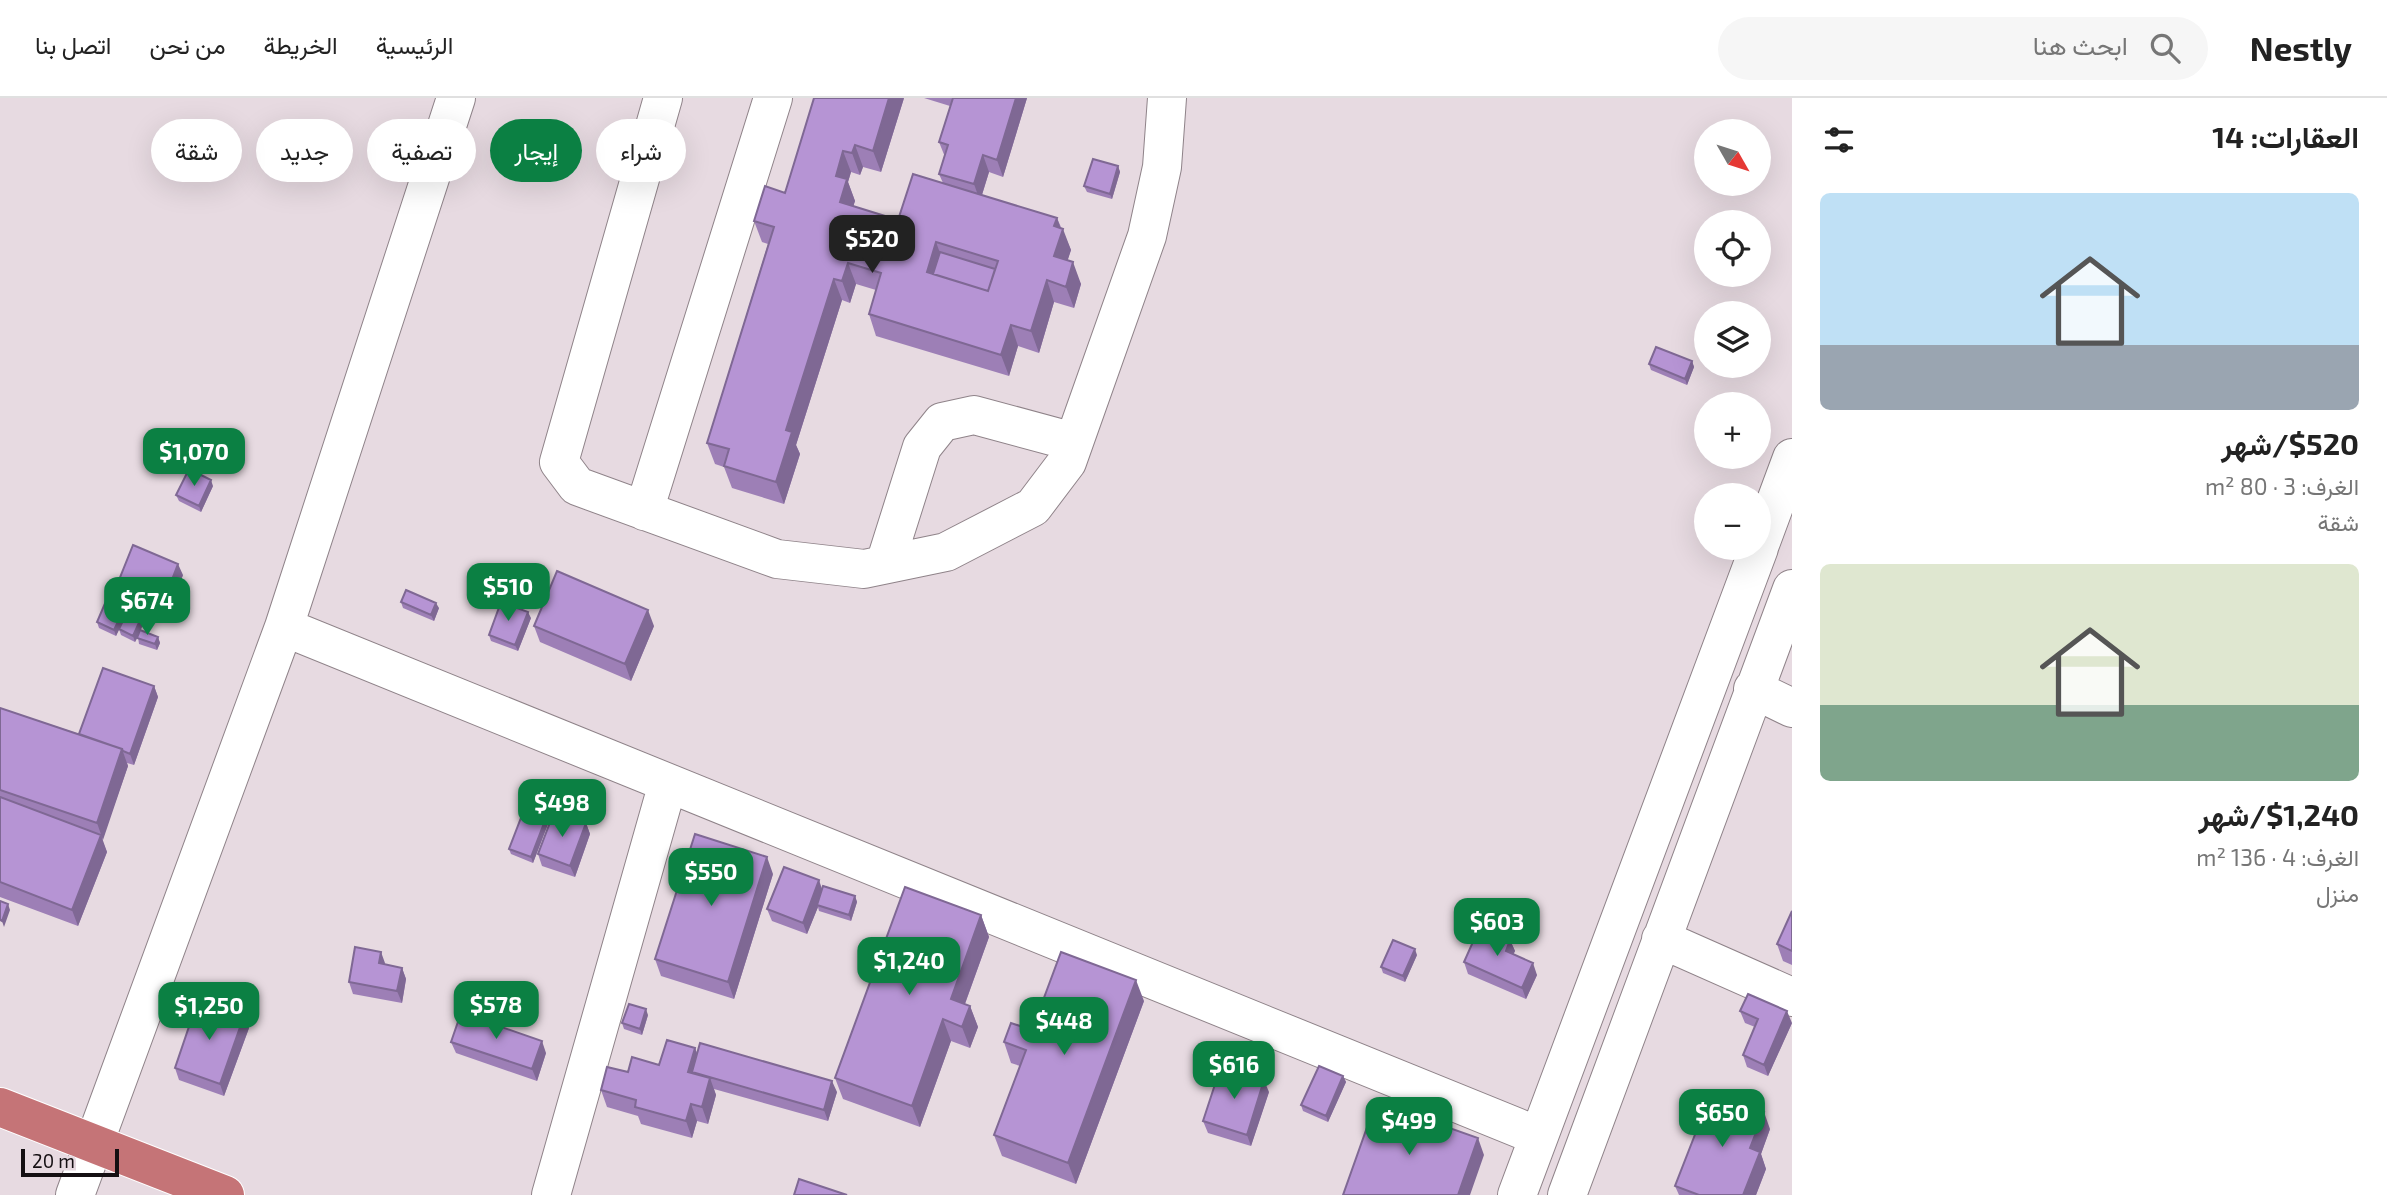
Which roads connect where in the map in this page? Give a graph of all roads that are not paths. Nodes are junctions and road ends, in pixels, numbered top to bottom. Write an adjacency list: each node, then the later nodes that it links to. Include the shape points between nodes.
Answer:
1 (456, 98): 12 (street)
2 (663, 98): 7 (street, via 559,462 577,486)
3 (773, 98): 7 (street)
4 (1167, 98): 5 (street, via 1162,167 1147,236)
5 (1074, 442): 10 (street, via 1067,462 1033,507 946,552); 10 (street, via 974,415 943,422 922,447)
6 (1792, 458): 8 (street)
7 (644, 511): 10 (street, via 777,559 864,569)
8 (1771, 515)
9 (1754, 560): 19 (street)
10 (885, 564)
11 (1792, 589): 13 (street)
12 (284, 627): 15 (street); 20 (street)
13 (1753, 689): 14 (street); 16 (street)
14 (1792, 708)
15 (668, 783): 19 (street); 23 (street)
16 (1661, 939): 17 (street); 25 (street)
17 (1792, 997)
18 (0, 1107): 20 (highway)
19 (1538, 1136): 24 (street)
20 (94, 1142): 21 (street); 22 (highway)
21 (75, 1195)
22 (225, 1195)
23 (551, 1195)
24 (1517, 1195)
25 (1567, 1195)

